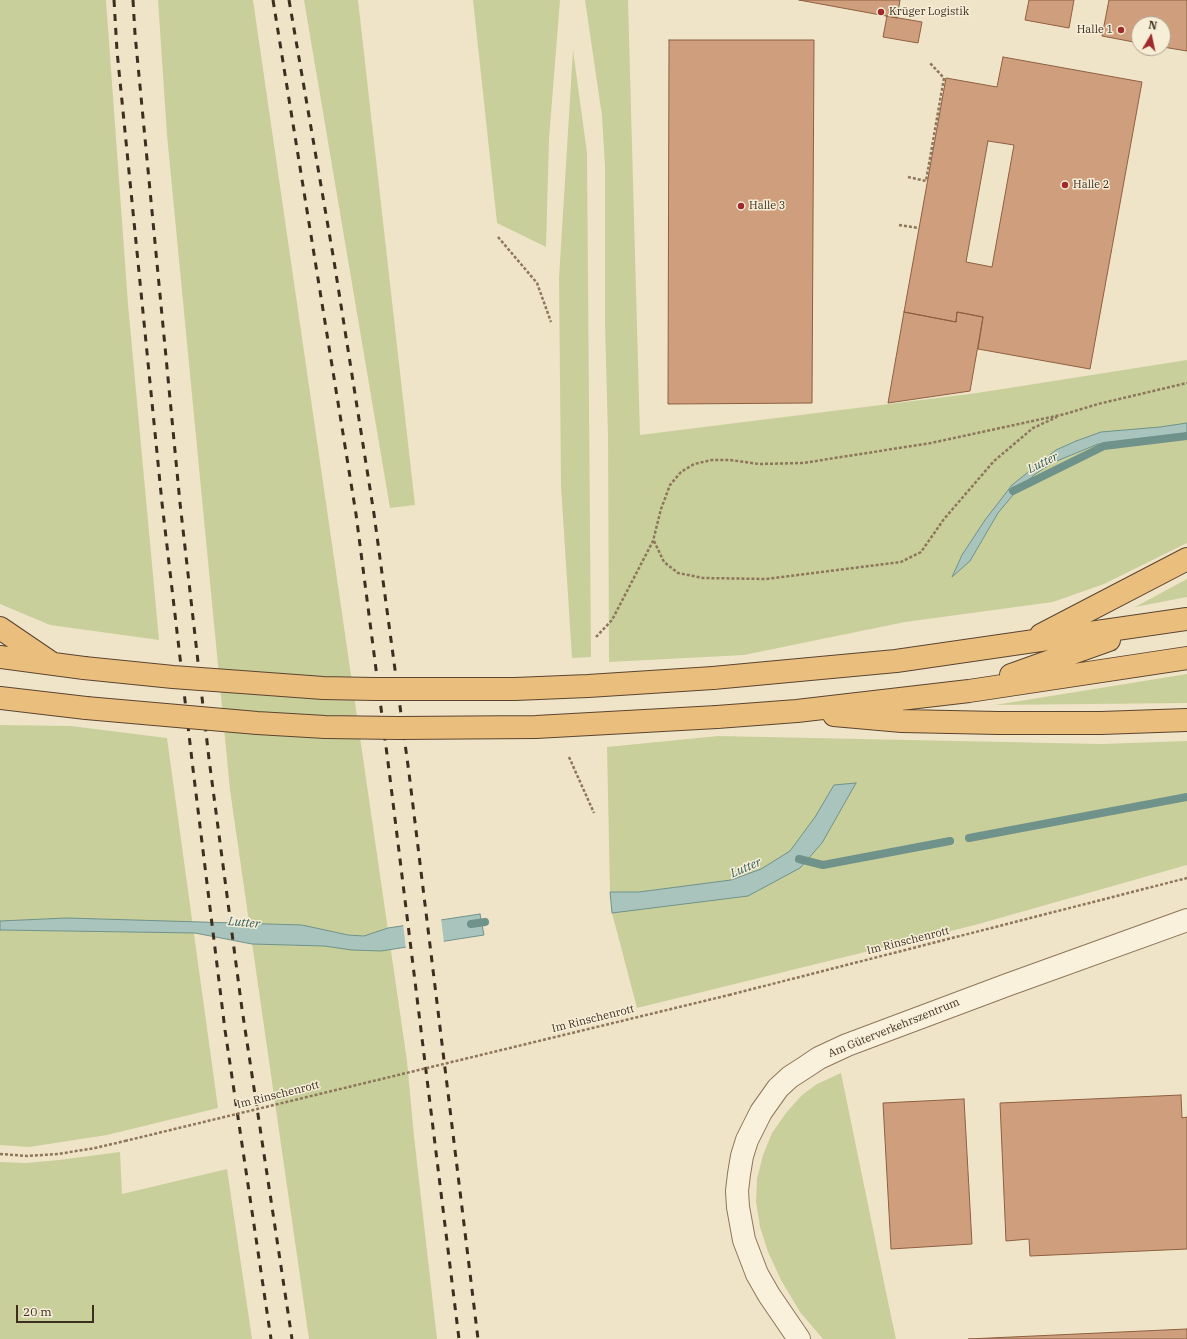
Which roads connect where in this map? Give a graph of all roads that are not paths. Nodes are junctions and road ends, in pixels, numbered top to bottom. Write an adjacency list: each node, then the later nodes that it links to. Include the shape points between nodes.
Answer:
1 (1187, 559): 5 (highway)
2 (1187, 619): 3 (highway)
3 (1151, 625): 5 (highway); 9 (highway)
4 (0, 628): 8 (highway)
5 (1026, 642): 8 (highway, bridge, via 896,661 714,678 515,689 323,688)
6 (0, 657): 8 (highway)
7 (1187, 658): 9 (highway)
8 (54, 665)
9 (969, 691): 11 (highway)
10 (0, 698): 11 (highway, bridge, via 86,708 325,727 536,727 622,724)
11 (797, 711): 12 (highway, via 902,721 1101,723)
12 (1187, 720)
13 (1187, 920): 14 (street, Am Güterverkehrszentrum, via 846,1045 819,1058 778,1088 760,1112 747,1140 739,1174 738,1207 744,1240 757,1274)
14 (799, 1339)

